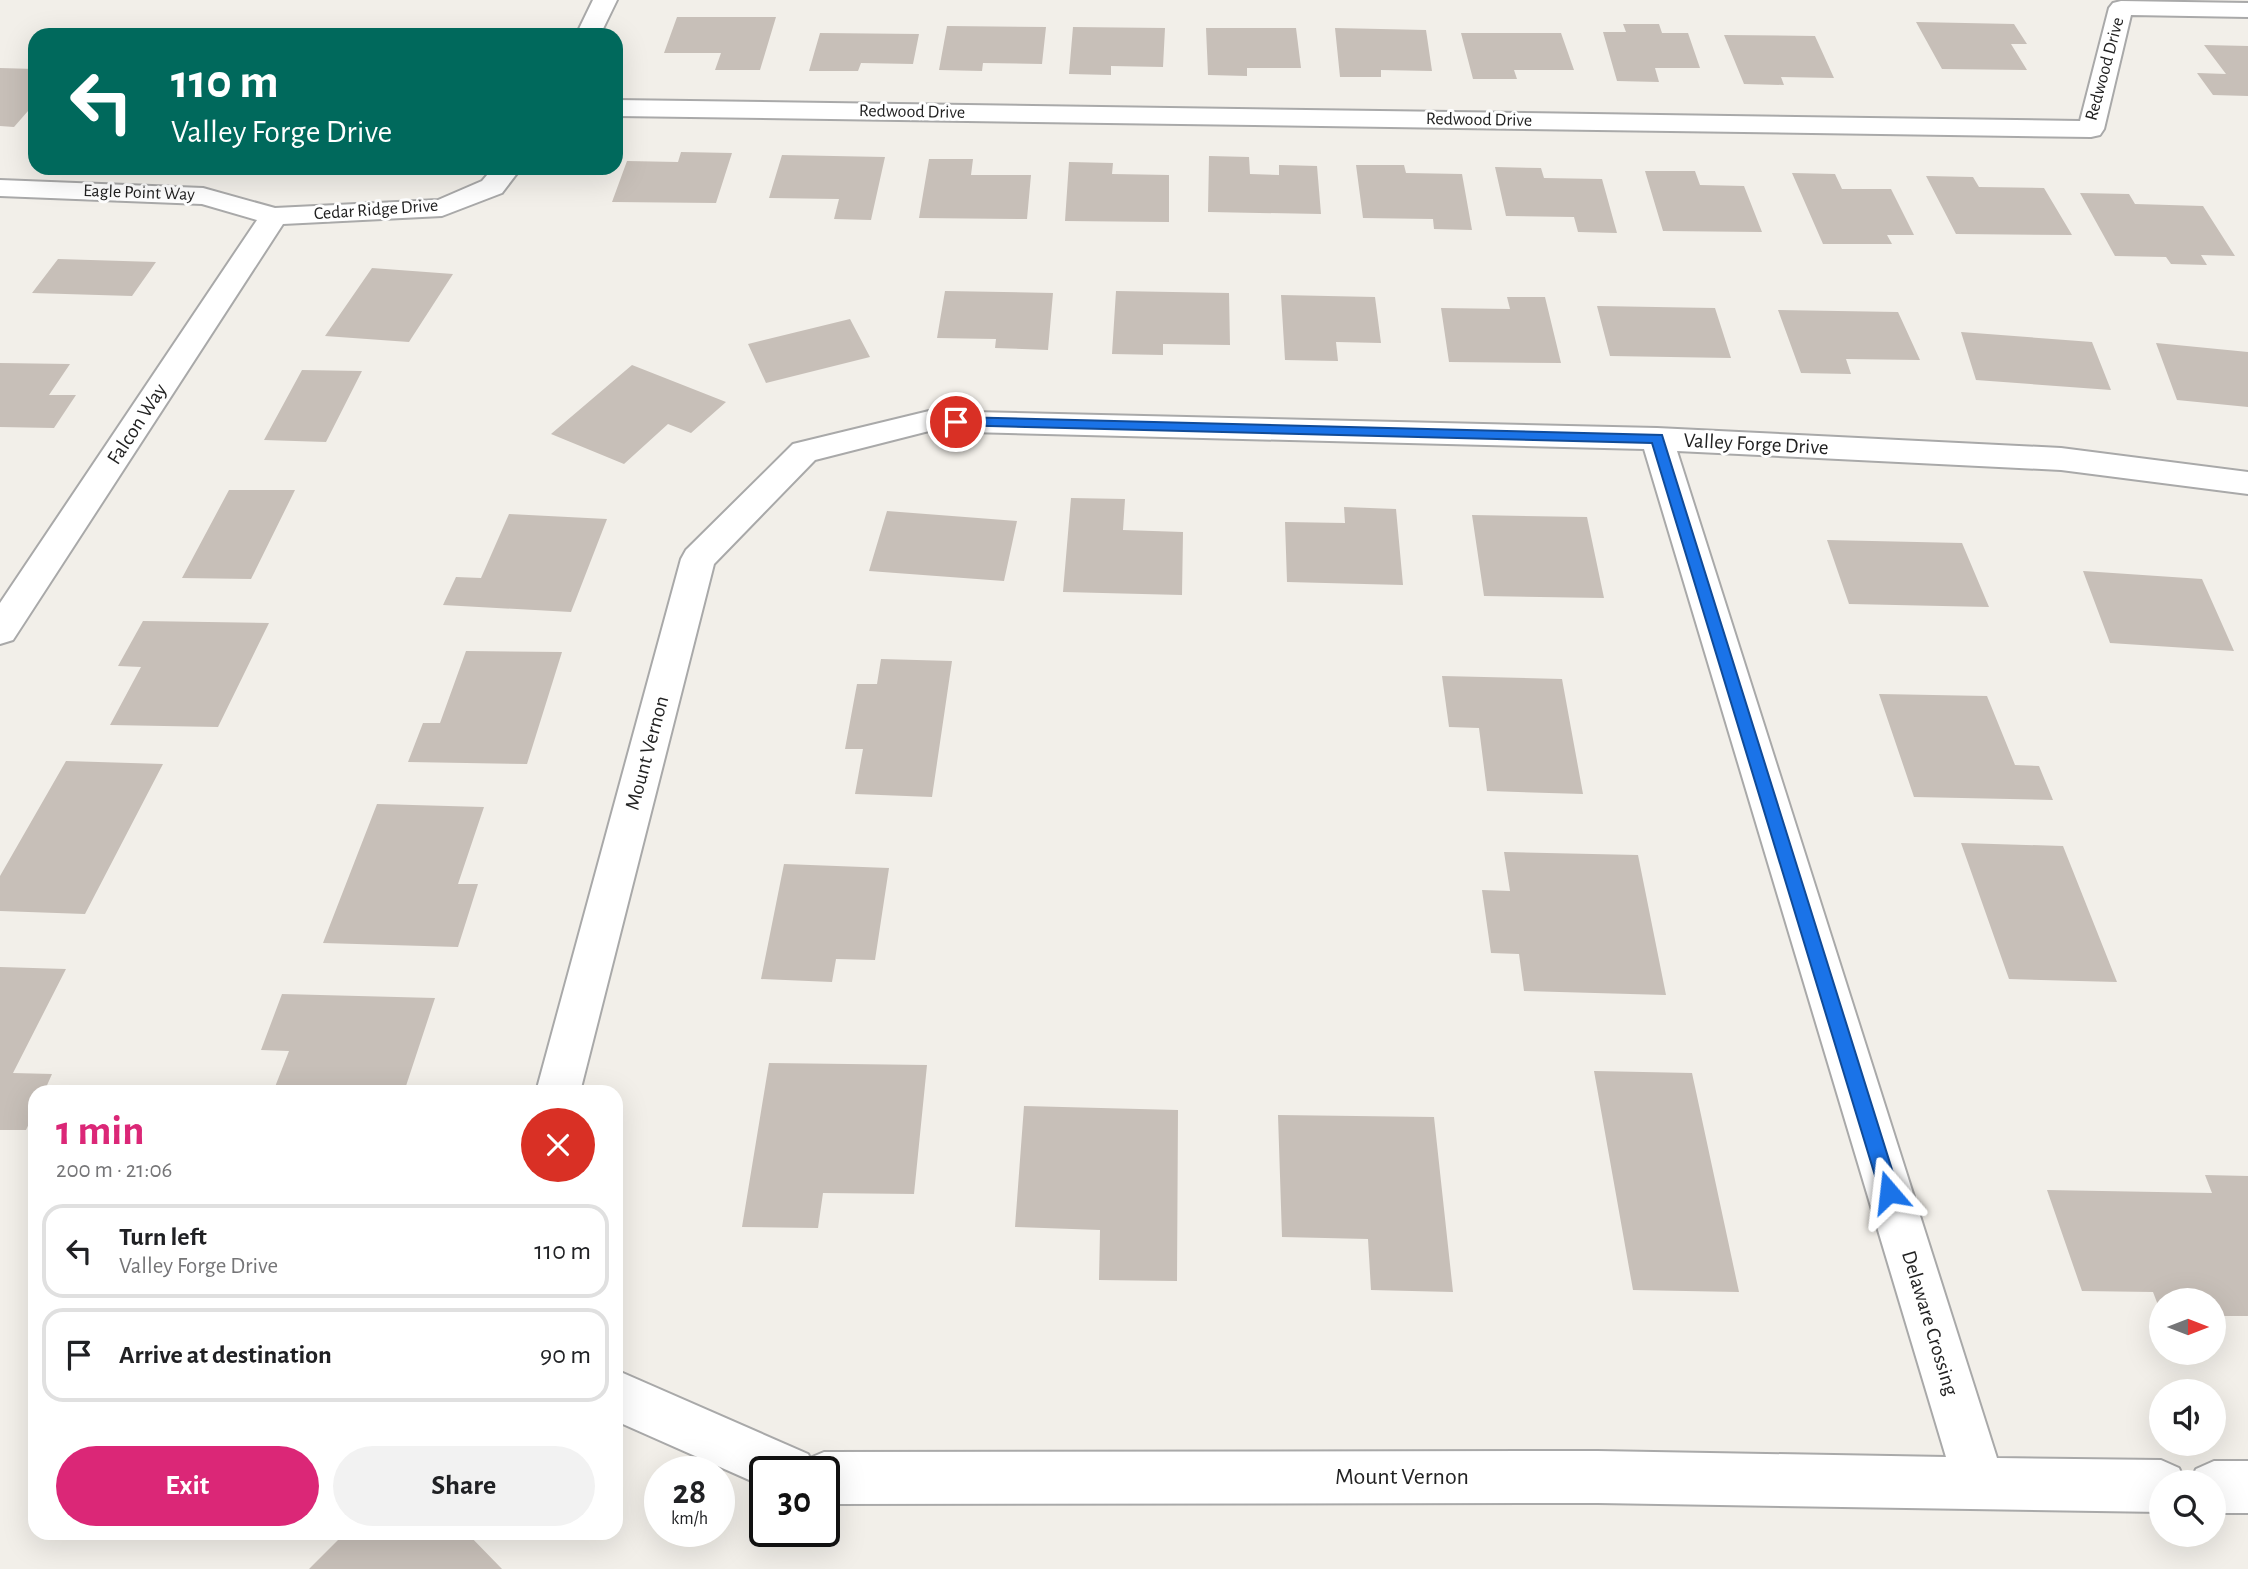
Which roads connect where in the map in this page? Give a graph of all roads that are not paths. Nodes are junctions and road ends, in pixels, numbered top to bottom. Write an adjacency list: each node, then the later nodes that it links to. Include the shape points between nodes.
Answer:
1 (604, 0): 4 (street)
2 (2117, 4): 3 (street, Redwood Drive); 5 (street, Redwood Drive, via 2091,129)
3 (2248, 10)
4 (591, 28)
5 (623, 108)
6 (501, 175): 8 (street, Cedar Ridge Drive, via 492,187 442,208)
7 (0, 188): 8 (street, Eagle Point Way, via 203,196)
8 (274, 216): 12 (street, Falcon Way)
9 (1657, 439): 10 (street, Valley Forge Drive, via 929,421); 11 (street, Valley Forge Drive, via 2061,459); 17 (street, Delaware Crossing)
10 (804, 452): 13 (street, Mount Vernon, via 698,559)
11 (2248, 484)
12 (0, 631)
13 (560, 1085)
14 (623, 1398): 15 (street)
15 (754, 1456)
16 (840, 1478): 17 (street, Mount Vernon, via 1598,1476)
17 (1980, 1485): 18 (street, Mount Vernon)
18 (2149, 1486)
19 (2226, 1487): 20 (street)
20 (2248, 1487)

